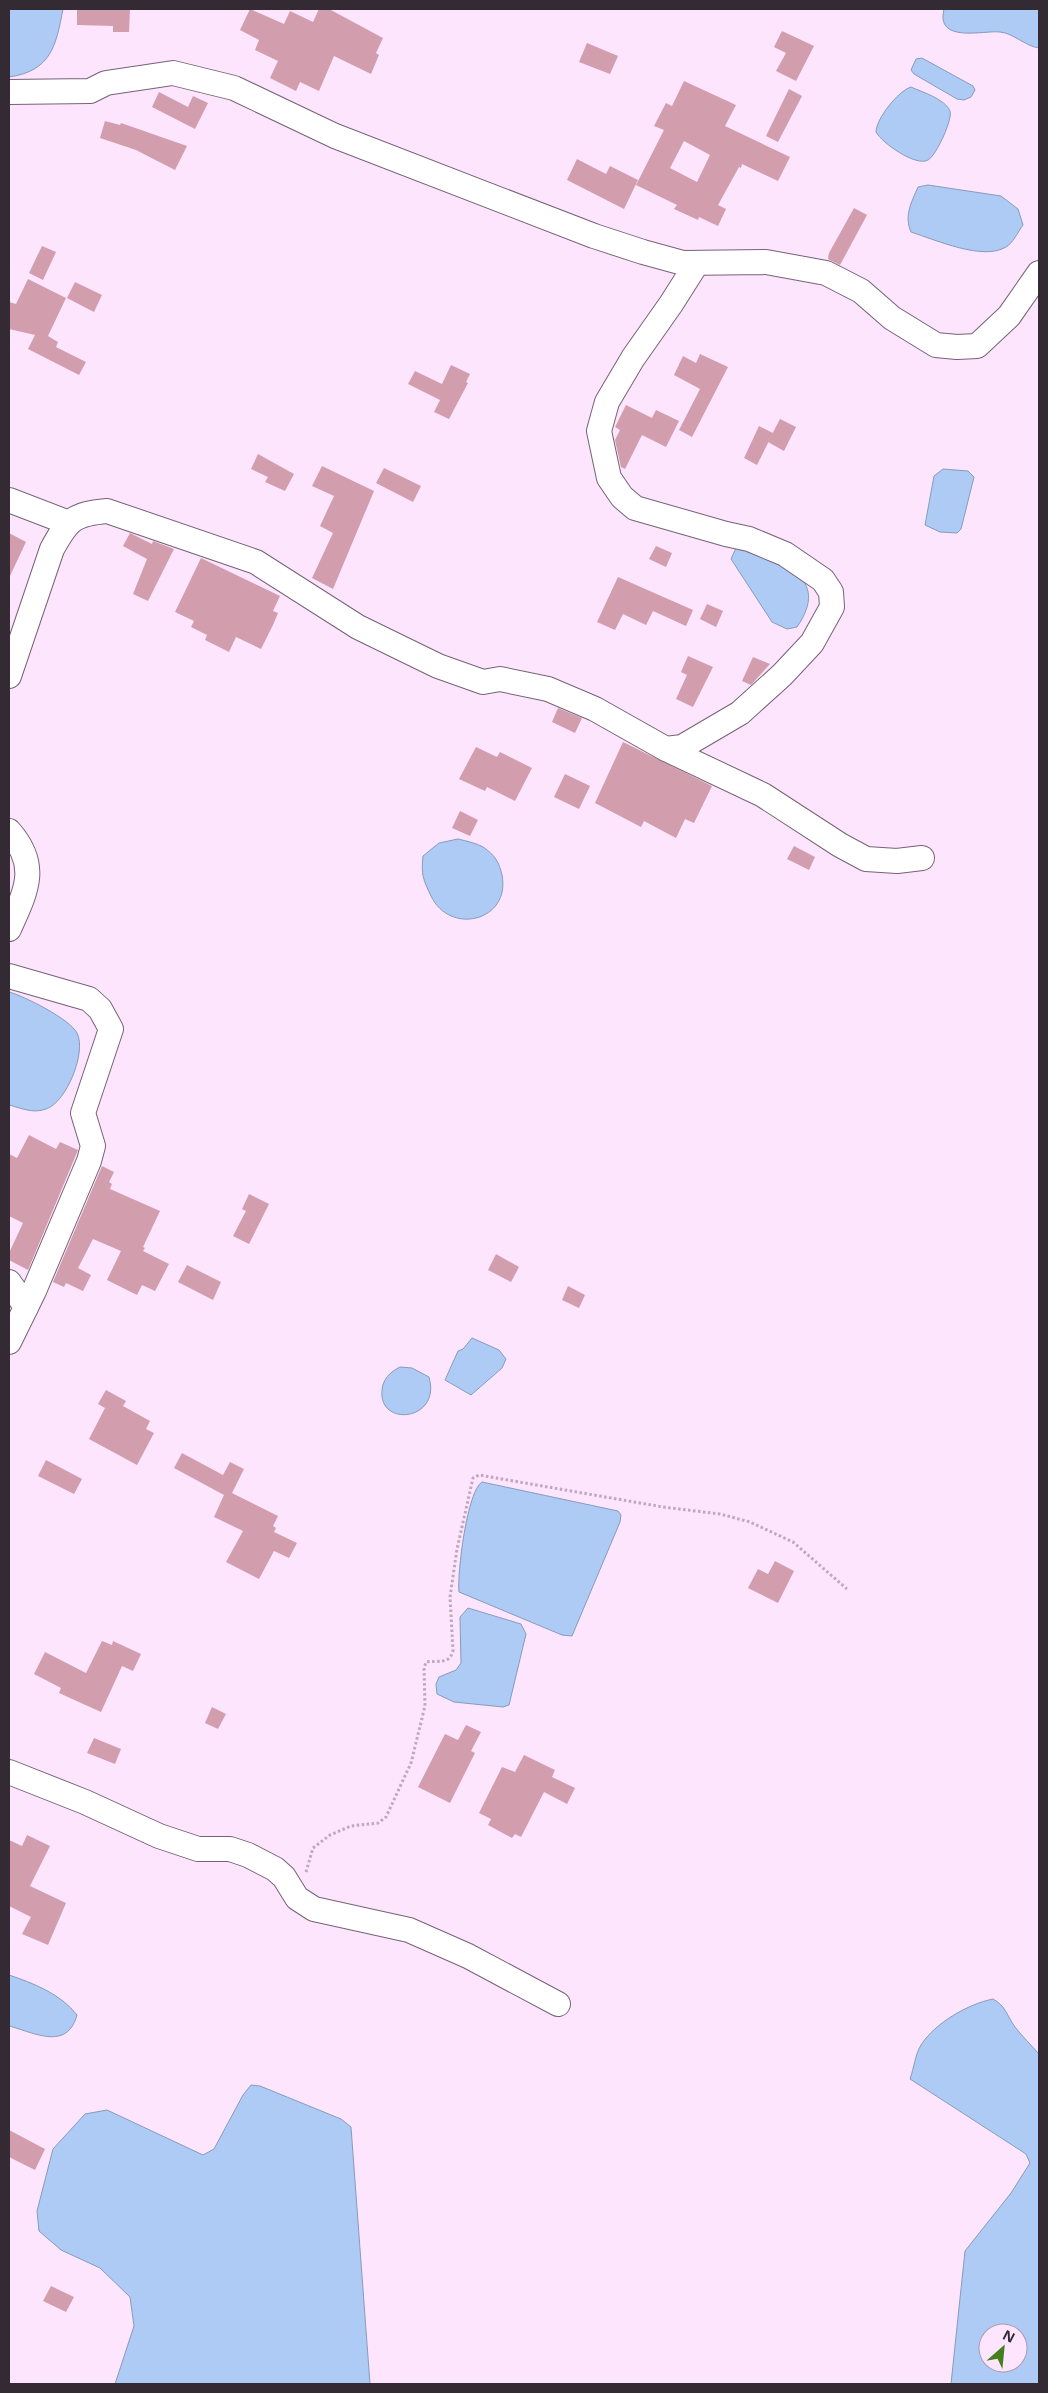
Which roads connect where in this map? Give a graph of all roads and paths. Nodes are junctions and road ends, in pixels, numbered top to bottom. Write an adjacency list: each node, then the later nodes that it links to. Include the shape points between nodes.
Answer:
1 (9, 92): 2 (street, via 90,91 106,83 173,73 234,88 335,136 594,236 683,263)
2 (697, 263): 3 (street, via 766,262 826,273 861,291 920,337 936,345 957,347 977,346 1009,316); 7 (street, via 607,402 598,431 609,478 622,497 635,508 749,539 785,554 823,580 830,592 832,607 812,643 740,713 682,748)
3 (1039, 273)
4 (9, 500): 5 (street)
5 (69, 523): 6 (street, via 52,549); 7 (street, via 83,513 107,511 256,562 358,627 438,666 483,682 500,679 548,689 594,709)
6 (9, 676)
7 (666, 749): 9 (street, via 763,795 866,859 897,861)
8 (9, 831): 10 (street, via 21,845 28,865 23,896)
9 (922, 858)
10 (9, 929)
11 (9, 976): 13 (street, via 89,999 100,1009 111,1029 83,1113 93,1146 89,1162)
12 (9, 1282): 13 (street)
13 (26, 1307): 14 (street)
14 (9, 1342)
15 (847, 1589): 17 (path, via 792,1542 750,1522 720,1514 479,1475 473,1478 450,1597 453,1650 445,1662 426,1662 425,1706 411,1764 386,1817 378,1823 351,1826 330,1835 313,1848)
16 (9, 1772): 17 (street, via 159,1836 198,1849 230,1849 248,1855 275,1869)
17 (297, 1898): 18 (street, via 314,1908 409,1930 468,1956)
18 (558, 2004)

